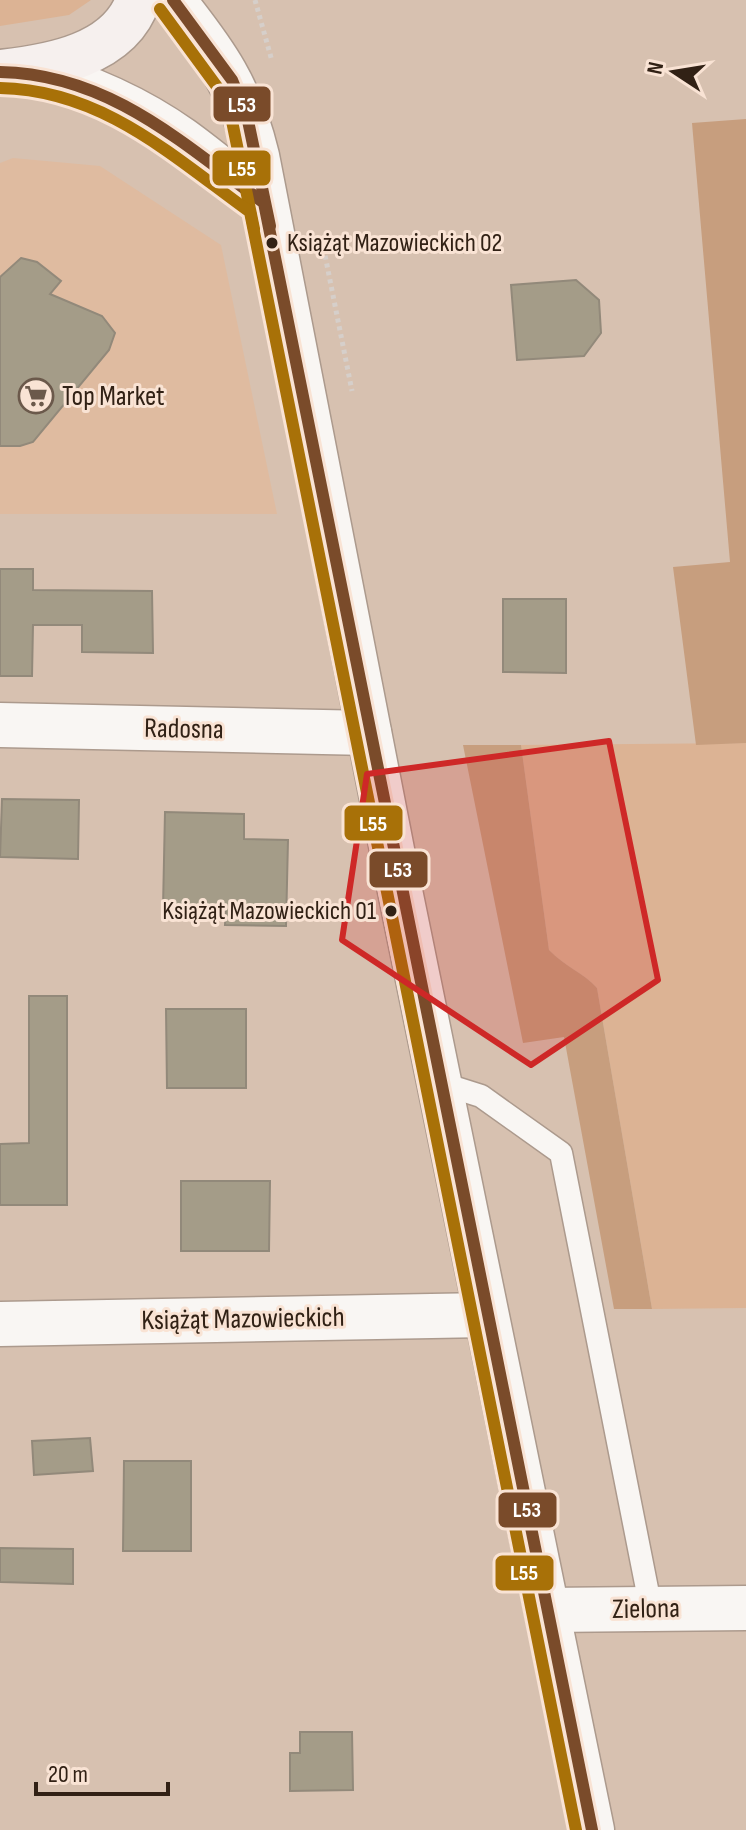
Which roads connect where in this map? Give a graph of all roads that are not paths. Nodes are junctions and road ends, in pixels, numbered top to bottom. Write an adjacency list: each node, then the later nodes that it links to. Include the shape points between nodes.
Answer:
1 (138, 0): 3 (main road, via 106,41 69,60)
2 (187, 6): 4 (street, via 232,80 247,116)
3 (15, 71): 4 (street, via 60,78 128,108 179,137)
4 (264, 203): 6 (street)
5 (0, 725): 6 (street, Radosna)
6 (369, 733): 7 (street)
7 (440, 1083): 8 (street); 11 (lane, via 481,1096 561,1153)
8 (486, 1315): 9 (street, Książąt Mazowieckich); 12 (street)
9 (0, 1324)
10 (746, 1608): 11 (street, Zielona)
11 (651, 1609): 12 (street, Zielona)
12 (547, 1610): 13 (street)
13 (592, 1830)

